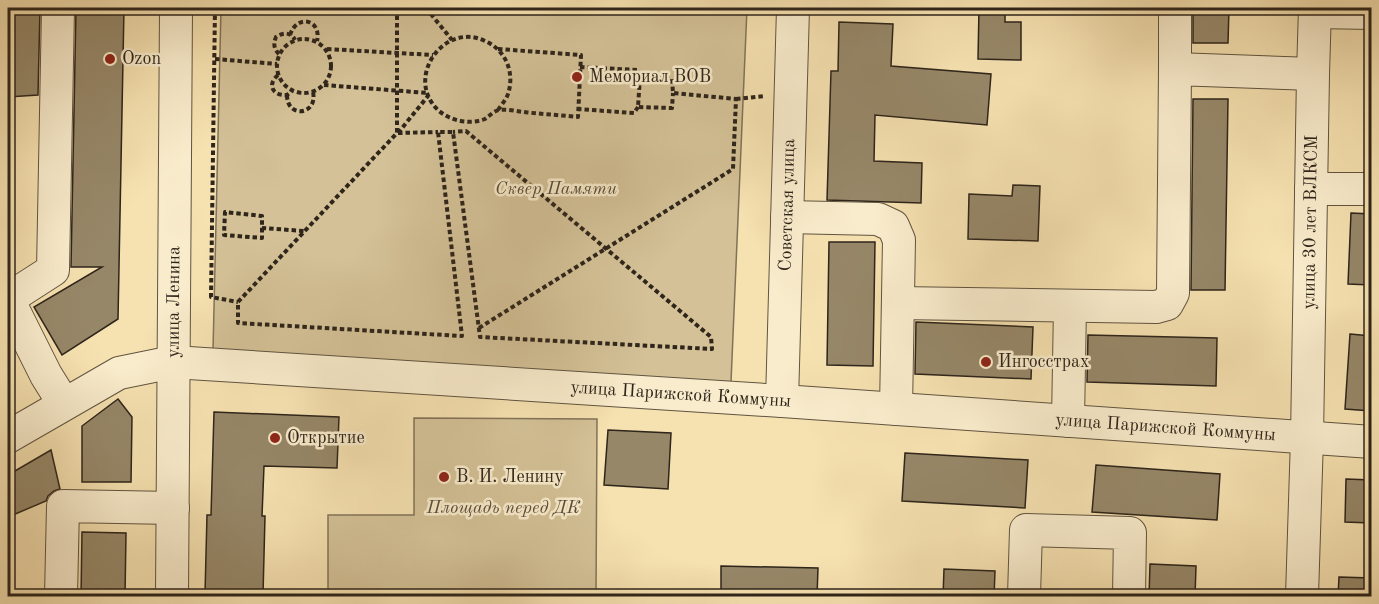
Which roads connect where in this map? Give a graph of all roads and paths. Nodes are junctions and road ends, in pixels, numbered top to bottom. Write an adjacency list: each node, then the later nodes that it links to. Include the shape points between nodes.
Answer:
1 (58, 8): 53 (street, via 53,270 9,299)
2 (176, 8): 51 (street, улица Ленина)
3 (215, 8): 19 (path)
4 (397, 8): 16 (path)
5 (426, 8): 12 (path)
6 (793, 8): 43 (street, Советская улица)
7 (1175, 8): 22 (street)
8 (1315, 10): 9 (street); 23 (street, улица 30 лет ВЛКСМ)
9 (1371, 13)
10 (290, 35): 11 (path); 13 (path, via 294,26 305,21 314,25 318,33); 17 (path, via 283,33 276,38 275,48)
11 (295, 40): 13 (path); 17 (path)
12 (452, 40): 15 (path, via 476,38); 18 (path)
13 (316, 42): 14 (path)
14 (326, 49): 16 (path); 26 (path, via 332,68)
15 (498, 49): 21 (path, via 580,55); 35 (path, via 508,63 511,79)
16 (397, 53): 18 (path); 29 (path)
17 (280, 54): 20 (path)
18 (433, 56): 31 (path, via 425,79)
19 (215, 59): 20 (path); 47 (path, via 211,297)
20 (277, 64): 24 (path)
21 (580, 67): 25 (path, via 637,70); 34 (path)
22 (1175, 69): 23 (street); 49 (street, via 1173,293 1167,304 1156,308)
23 (1313, 74): 41 (street, улица 30 лет ВЛКСМ)
24 (279, 75): 27 (path); 32 (path, via 272,87 279,95)
25 (640, 77): 30 (path, via 672,79); 33 (path)
26 (324, 85): 28 (path); 29 (path)
27 (292, 91): 28 (path); 32 (path)
28 (314, 92): 32 (path, via 312,106 300,112 291,108)
29 (397, 92): 31 (path); 40 (path)
30 (673, 93): 33 (path, via 672,108); 46 (path, via 736,99 734,169)
31 (428, 94): 36 (path, via 437,109 452,119); 40 (path)
32 (287, 95)
33 (638, 107): 34 (path, via 633,113)
34 (578, 109): 35 (path, via 578,117)
35 (498, 110): 36 (path, via 484,119)
36 (468, 122): 37 (path)
37 (466, 131): 39 (path); 46 (path)
38 (438, 132): 39 (path); 40 (path); 47 (path, via 462,336 238,323)
39 (453, 132): 50 (path)
40 (397, 133): 45 (path)
41 (1311, 189): 42 (street); 57 (street, улица 30 лет ВЛКСМ)
42 (1371, 189)
43 (787, 217): 48 (street, via 878,219 893,226 899,240); 52 (street, Советская улица)
44 (262, 228): 44 (path, via 262,216 225,212 224,235 262,238); 45 (path)
45 (305, 231): 47 (path)
46 (605, 249): 50 (path); 50 (path, via 711,337 712,349 480,337)
47 (238, 302)
48 (898, 303): 49 (street); 54 (street)
49 (1070, 306): 55 (street)
50 (479, 328)
51 (173, 362): 52 (street, улица Парижской Коммуны); 53 (street, улица Парижской Коммуны, via 119,373); 59 (street, улица Ленина)
52 (782, 401): 54 (street, улица Парижской Коммуны)
53 (64, 404): 56 (street, улица Парижской Коммуны)
54 (896, 409): 55 (street, улица Парижской Коммуны)
55 (1068, 421): 57 (street, улица Парижской Коммуны)
56 (8, 437)
57 (1307, 438): 58 (street, улица Парижской Коммуны); 64 (street, улица 30 лет ВЛКСМ)
58 (1371, 442)
59 (172, 508): 60 (street, via 63,506); 61 (street, улица Ленина)
60 (61, 597)
61 (172, 597)
62 (1024, 597): 63 (street, via 1026,530 1130,533)
63 (1129, 597)
64 (1302, 597)

